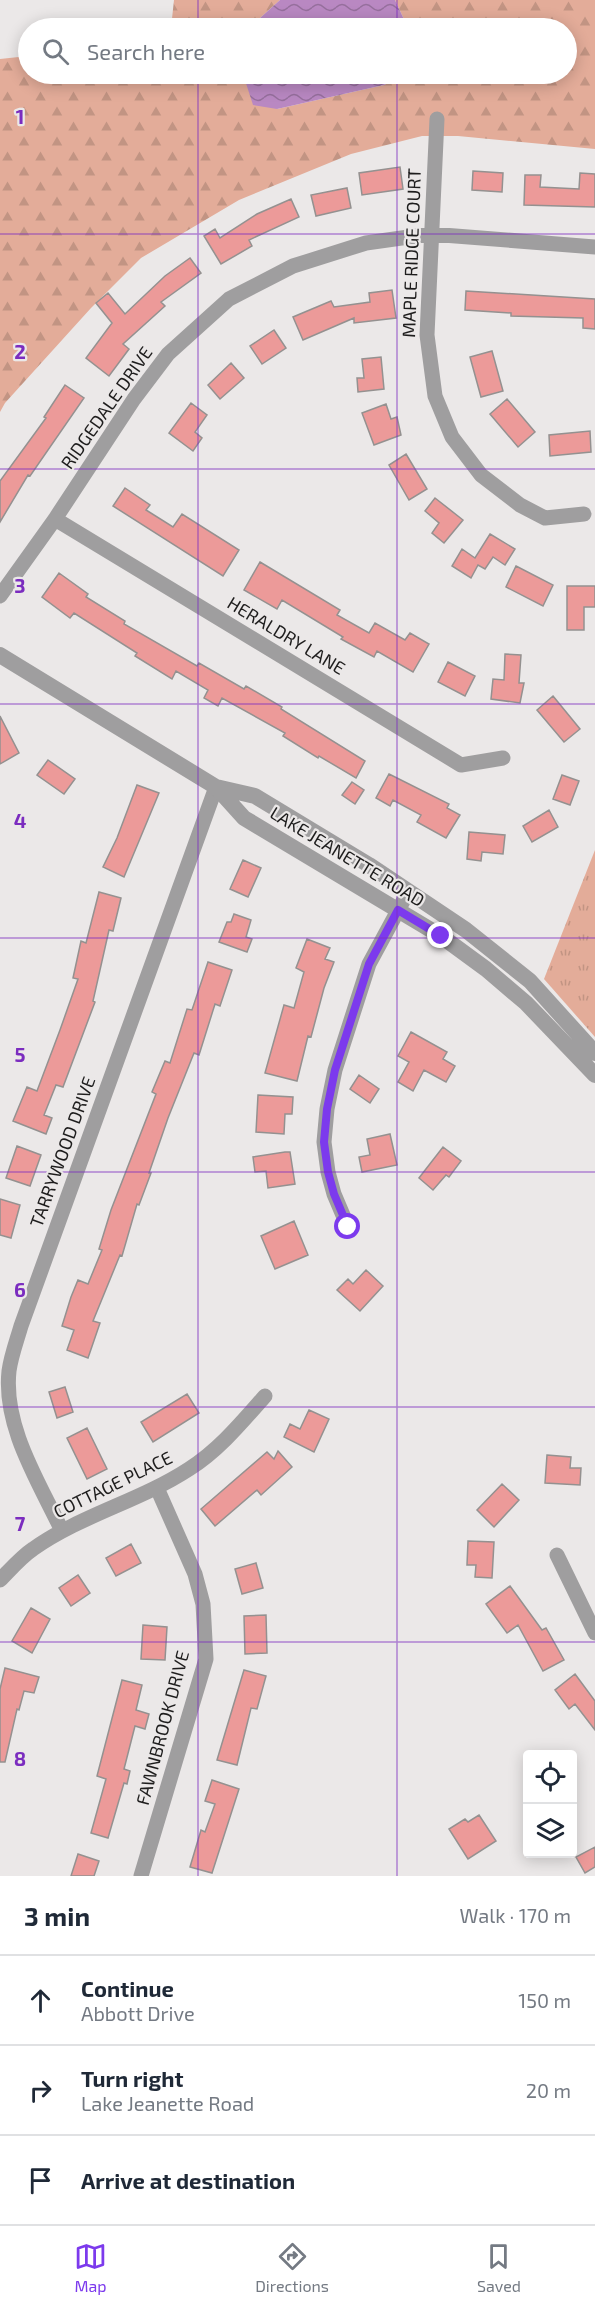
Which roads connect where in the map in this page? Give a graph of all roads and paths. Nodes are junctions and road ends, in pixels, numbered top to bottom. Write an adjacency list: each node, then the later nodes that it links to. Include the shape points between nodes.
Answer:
1 (437, 119): 2 (street, MAPLE RIDGE COURT)
2 (430, 234): 3 (street, RIDGEDALE DRIVE); 4 (street, MAPLE RIDGE COURT, via 427,335 435,396 452,437 481,475 520,505 545,518); 5 (street, RIDGEDALE DRIVE, via 366,243 293,266 229,299 168,354)
3 (595, 247)
4 (584, 514)
5 (55, 519): 6 (street, RIDGEDALE DRIVE); 8 (street, HERALDRY LANE, via 461,765)
6 (0, 596)
7 (0, 655): 9 (street, LAKE JEANETTE ROAD)
8 (502, 758)
9 (216, 788): 10 (street, LAKE JEANETTE ROAD, via 255,796); 11 (street, LAKE JEANETTE ROAD, via 244,818); 17 (street, TARRYWOOD DRIVE, via 21,1326 9,1370 10,1408 22,1447)
10 (408, 892): 11 (street); 12 (street, LAKE JEANETTE ROAD, via 466,930 530,981)
11 (398, 910): 13 (street, LAKE JEANETTE ROAD, via 494,976); 14 (street, via 369,964 335,1070 327,1109 324,1142 328,1172)
12 (595, 1053)
13 (595, 1074)
14 (348, 1227)
15 (265, 1396): 16 (street, COTTAGE PLACE, via 216,1449)
16 (157, 1488): 17 (street, COTTAGE PLACE); 21 (street, FAWNBROOK DRIVE, via 195,1574 203,1604 206,1659)
17 (62, 1531): 19 (street, COTTAGE PLACE, via 32,1549)
18 (557, 1556): 20 (street)
19 (0, 1580)
20 (595, 1633)
21 (141, 1876)

